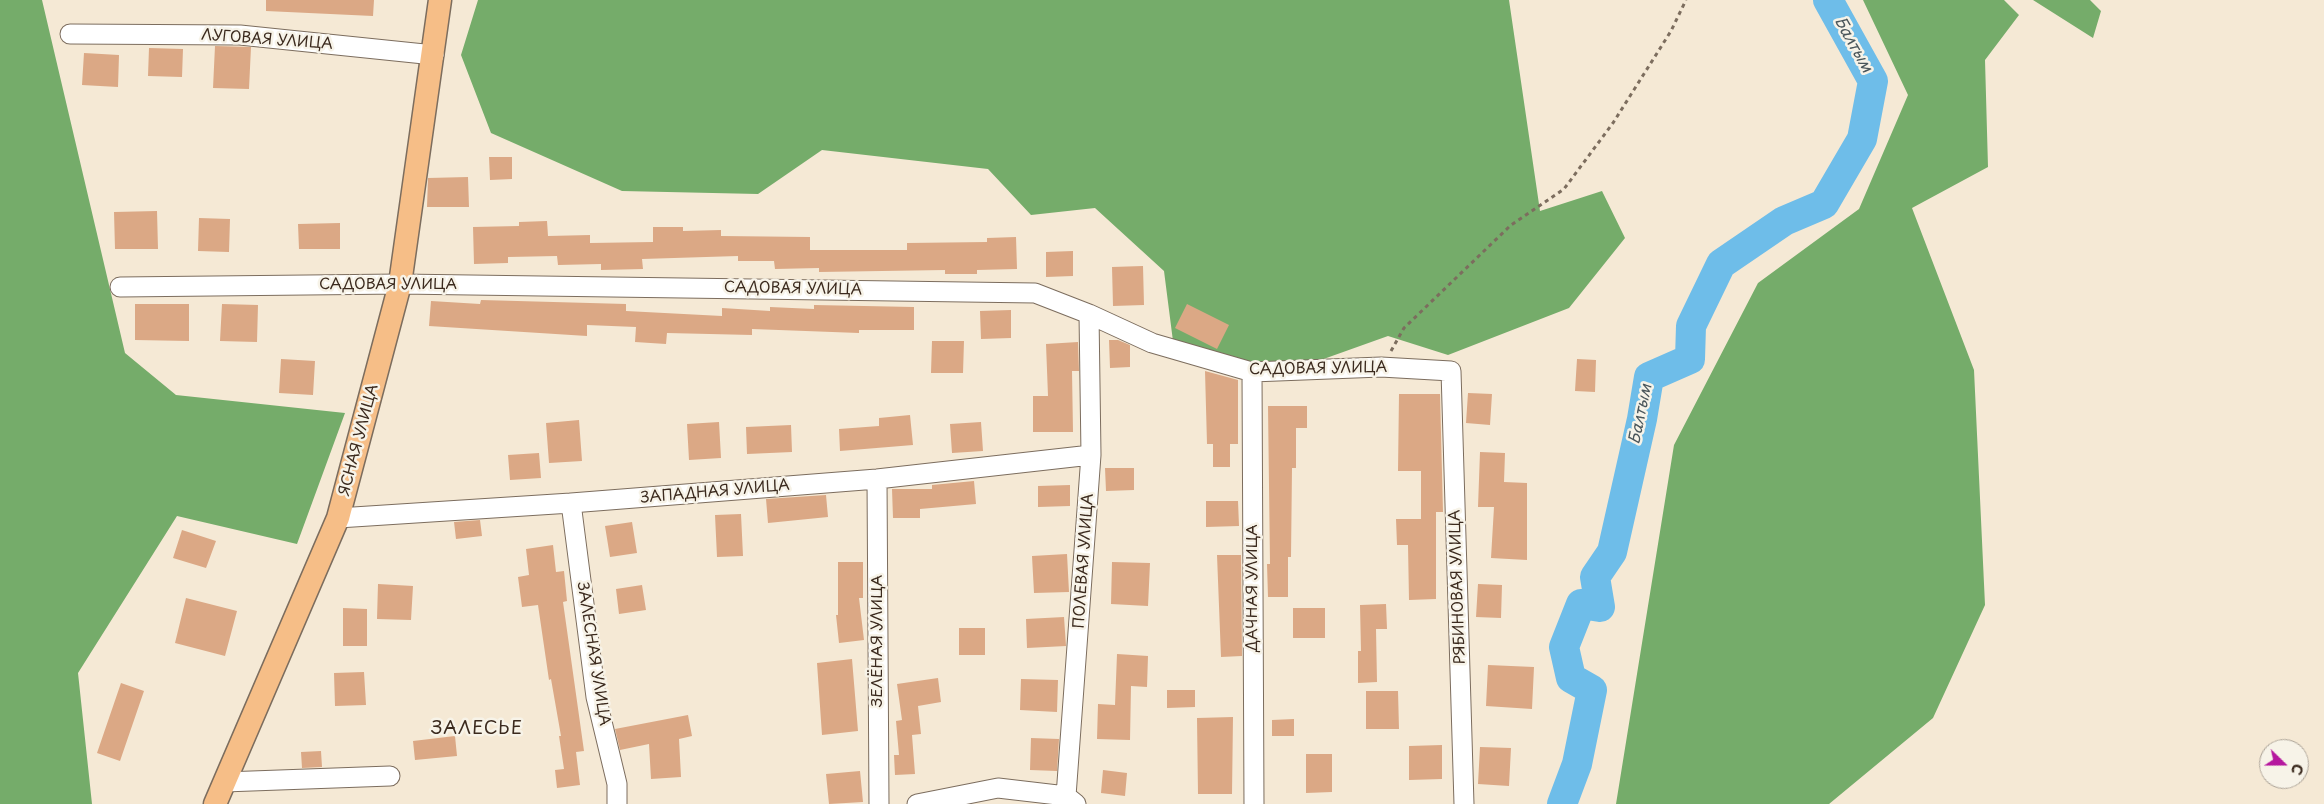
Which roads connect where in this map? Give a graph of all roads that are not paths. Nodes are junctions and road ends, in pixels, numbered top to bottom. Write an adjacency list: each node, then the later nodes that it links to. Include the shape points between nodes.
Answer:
1 (440, 0): 3 (main road, ЯСНАЯ УЛИЦА)
2 (70, 34): 3 (street, ЛУГОВАЯ УЛИЦА, via 240,35)
3 (434, 55): 4 (main road, ЯСНАЯ УЛИЦА)
4 (400, 284): 5 (street, САДОВАЯ УЛИЦА); 6 (street, САДОВАЯ УЛИЦА, via 1035,293); 12 (main road, ЯСНАЯ УЛИЦА)
5 (120, 287)
6 (1089, 314): 8 (street, САДОВАЯ УЛИЦА, via 1152,343); 9 (street, ПОЛЕВАЯ УЛИЦА)
7 (1452, 371): 8 (street, САДОВАЯ УЛИЦА, via 1381,367); 21 (street, РЯБИНОВАЯ УЛИЦА)
8 (1252, 372): 20 (street, ДАЧНАЯ УЛИЦА)
9 (1092, 456): 10 (street, ЗАПАДНАЯ УЛИЦА); 15 (street, ПОЛЕВАЯ УЛИЦА)
10 (878, 479): 11 (street, ЗАПАДНАЯ УЛИЦА); 18 (street, ЗЕЛЁНАЯ УЛИЦА)
11 (571, 503): 12 (street, ЗАПАДНАЯ УЛИЦА); 17 (street, ЗАЛЕСНАЯ УЛИЦА, via 596,697 617,784)
12 (338, 518): 14 (main road, ЯСНАЯ УЛИЦА)
13 (390, 776): 14 (street)
14 (224, 782): 16 (main road, ЯСНАЯ УЛИЦА)
15 (1071, 800): 19 (street, via 998,788)
16 (215, 804)
17 (617, 804)
18 (879, 804)
19 (917, 804)
20 (1254, 804)
21 (1464, 804)

